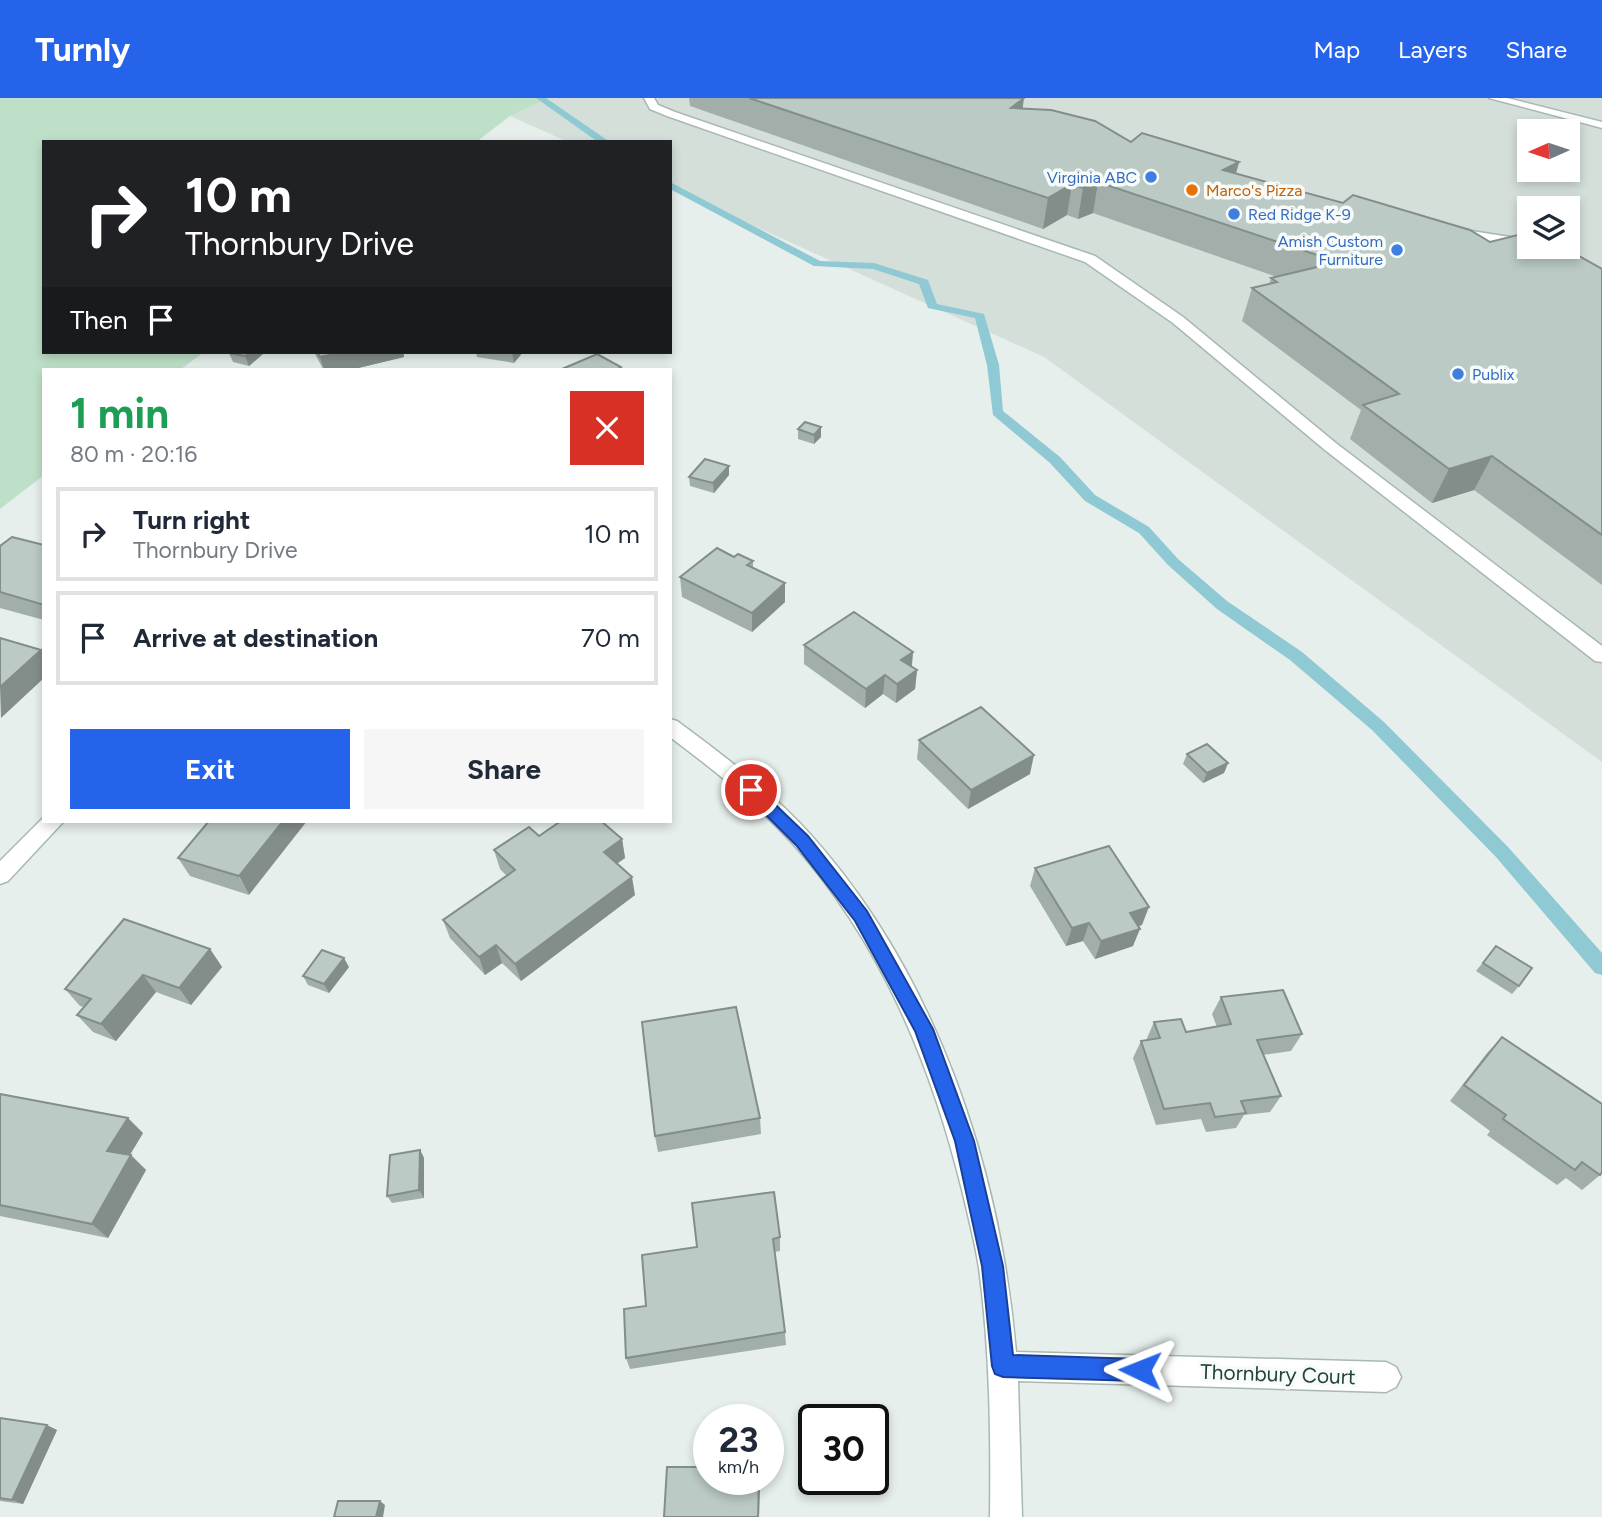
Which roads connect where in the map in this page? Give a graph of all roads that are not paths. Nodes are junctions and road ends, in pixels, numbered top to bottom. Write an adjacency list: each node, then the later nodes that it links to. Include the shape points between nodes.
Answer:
1 (649, 98): 6 (street, via 654,107 671,114 1090,259 1178,320 1331,447)
2 (1494, 98): 3 (street)
3 (1602, 125)
4 (1438, 231): 5 (street)
5 (1517, 242)
6 (1602, 656)
7 (672, 727): 10 (street, via 734,773 802,841 861,916 924,1029 965,1141 993,1266)
8 (50, 823): 9 (street)
9 (0, 874)
10 (1003, 1366): 11 (street, Thornbury Court); 12 (street)
11 (1386, 1377)
12 (1006, 1517)

